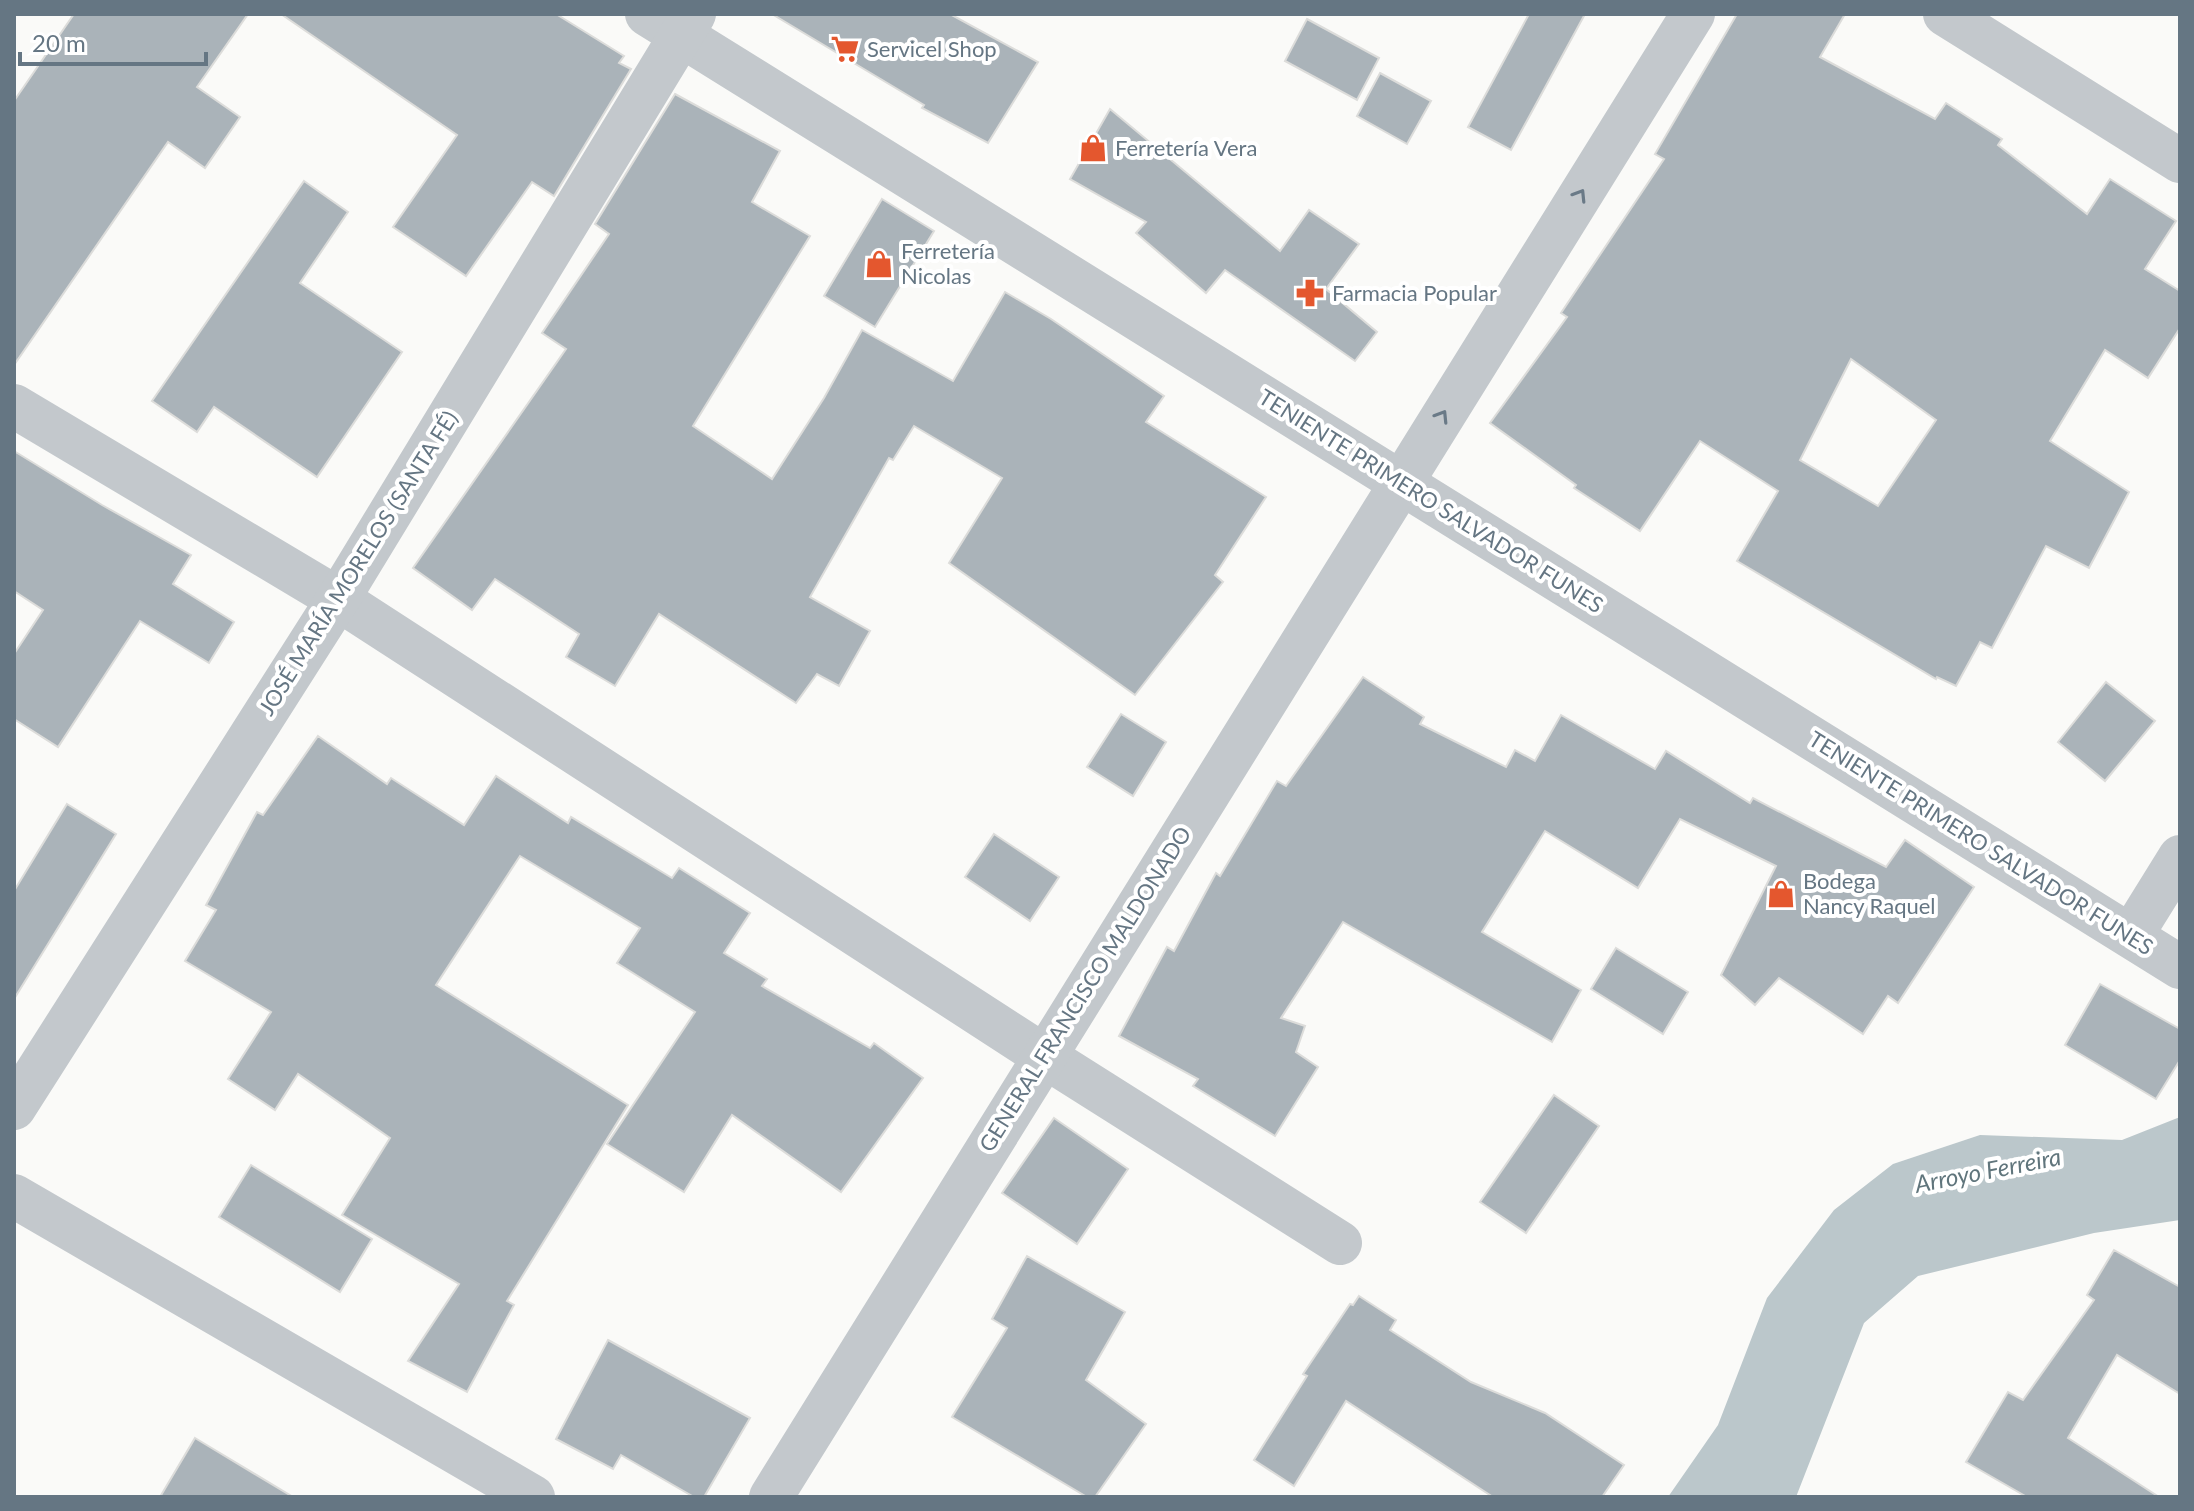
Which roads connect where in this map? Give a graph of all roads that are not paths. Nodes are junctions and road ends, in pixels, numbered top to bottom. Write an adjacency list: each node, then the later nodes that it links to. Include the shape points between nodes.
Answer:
1 (1693, 14): 6 (street, GENERAL FRANCISCO MALDONADO, one-way to 1)
2 (1945, 14): 4 (street)
3 (674, 21): 6 (street, TENIENTE PRIMERO SALVADOR FUNES); 7 (street, JOSÉ MARÍA MORELOS (SANTA FÉ))
4 (2180, 161)
5 (14, 406): 7 (street)
6 (1401, 482): 9 (street, TENIENTE PRIMERO SALVADOR FUNES); 11 (street, GENERAL FRANCISCO MALDONADO)
7 (338, 599): 11 (street); 12 (street, JOSÉ MARÍA MORELOS (SANTA FÉ))
8 (2180, 857): 9 (street)
9 (2131, 936): 10 (street, TENIENTE PRIMERO SALVADOR FUNES)
10 (2180, 967)
11 (1044, 1056): 14 (street); 16 (street, GENERAL FRANCISCO MALDONADO)
12 (14, 1108)
13 (14, 1196): 15 (street)
14 (1340, 1243)
15 (533, 1497)
16 (771, 1497)

